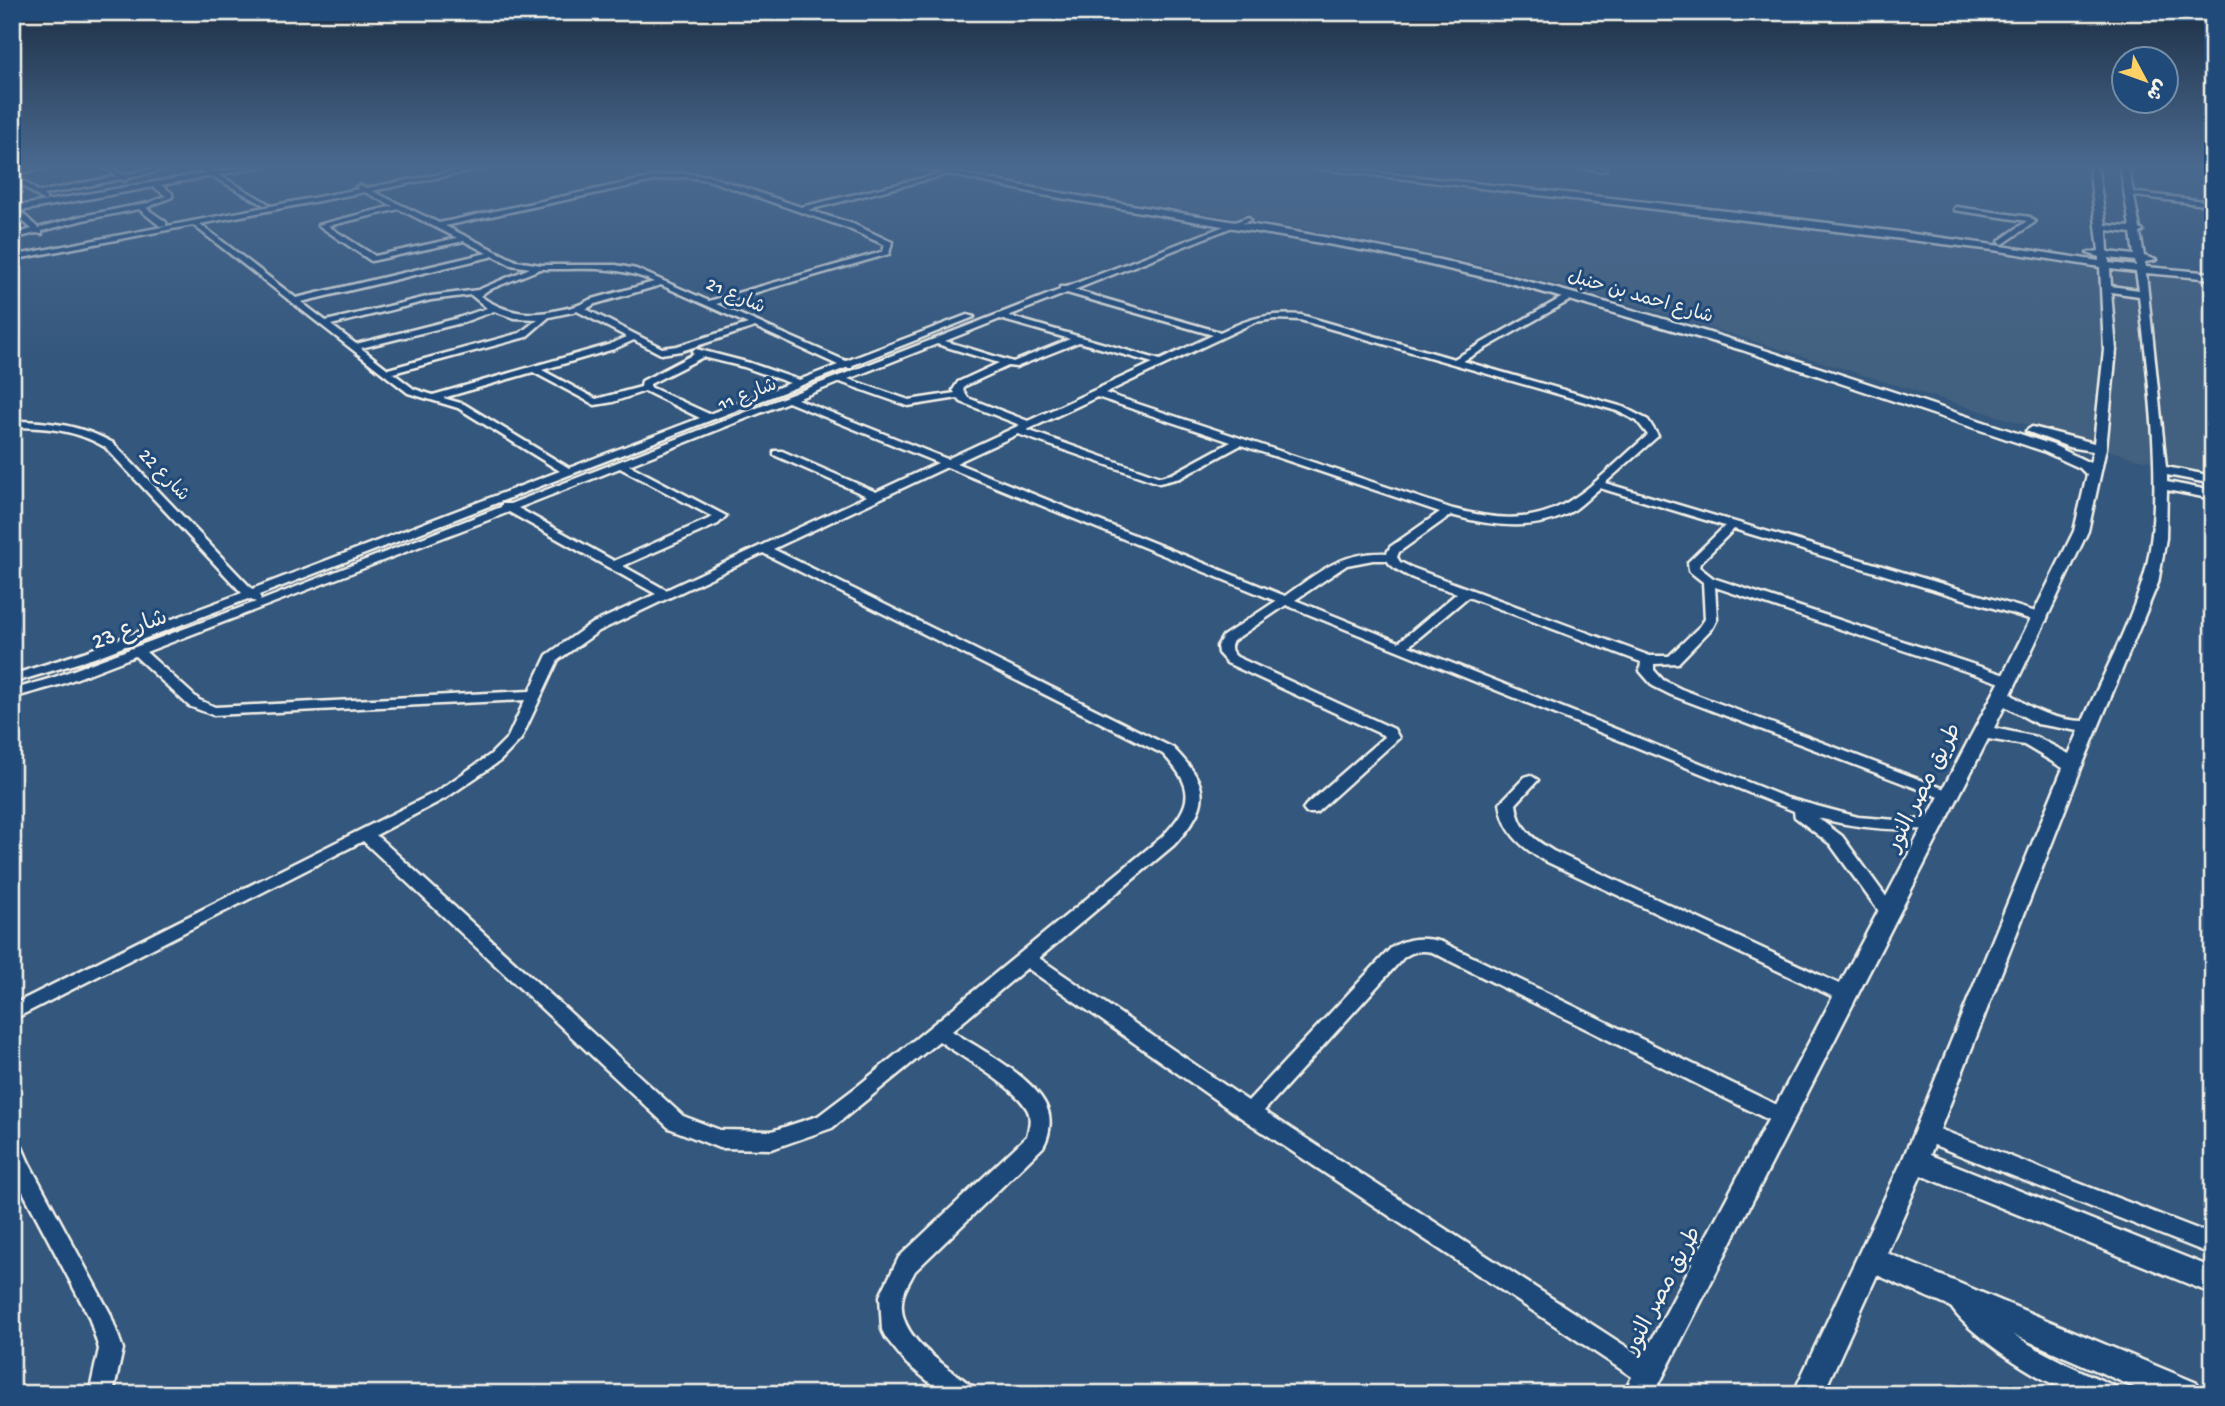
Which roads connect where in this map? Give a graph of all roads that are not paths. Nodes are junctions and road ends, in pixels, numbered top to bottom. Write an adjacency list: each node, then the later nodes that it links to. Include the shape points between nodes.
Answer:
1 (43, 231): 19 (street)
2 (127, 231): 25 (street)
3 (154, 231): 27 (street)
4 (204, 231): 38 (street)
5 (330, 231): 22 (street, via 374,260)
6 (446, 231): 22 (street, شارع 21)
7 (859, 231): 39 (street, via 885,240 890,248 878,256)
8 (1198, 231): 33 (street, شارع 11)
9 (1203, 231): 20 (street)
10 (1217, 231): 20 (street, شارع 11)
11 (1287, 231): 37 (street, شارع احمد بن حنبل)
12 (1315, 231): 71 (street, شارع احمد بن حنبل, via 1556,282 1702,324 2061,440)
13 (1868, 231): 24 (street)
14 (1914, 231): 23 (street)
15 (2019, 231): 23 (street)
16 (2102, 231): 28 (street, طريق مصر النور)
17 (2135, 231): 18 (street)
18 (2138, 231): 31 (street)
19 (39, 232): 21 (street)
20 (1213, 233): 35 (street, شارع 11)
21 (12, 237)
22 (463, 239): 26 (street, شارع 21)
23 (2003, 242): 24 (street)
24 (2044, 251): 28 (street)
25 (12, 252)
26 (492, 254): 29 (street, شارع 21); 38 (street)
27 (12, 258)
28 (2103, 259): 31 (street); 34 (street, طريق مصر النور)
29 (541, 267): 32 (street, شارع 21, via 616,267); 36 (street)
30 (2207, 273): 31 (street); 31 (street)
31 (2142, 275): 34 (street); 77 (street)
32 (664, 282): 39 (street, شارع 21); 40 (street)
33 (1051, 286): 35 (street); 56 (street, شارع 11)
34 (2104, 288): 71 (street, طريق مصر النور, via 2110,350)
35 (1065, 290): 43 (street, شارع 11); 46 (street)
36 (478, 292): 41 (street, via 475,296); 44 (street, via 430,298)
37 (1571, 296): 53 (street); 76 (street, شارع احمد بن حنبل, via 2069,456)
38 (295, 301): 44 (street)
39 (710, 303): 45 (street, شارع 21)
40 (581, 307): 42 (street); 47 (street, via 581,312)
41 (496, 308): 42 (street, via 512,317); 50 (street)
42 (546, 316): 59 (street, via 523,335)
43 (1000, 316): 48 (street); 49 (street, شارع 11)
44 (324, 324): 50 (street)
45 (757, 324): 51 (street); 56 (street, شارع 21)
46 (1221, 335): 53 (street, via 1253,320 1288,317); 54 (street)
47 (632, 338): 51 (street, via 653,349); 57 (street)
48 (1079, 339): 54 (street); 55 (street, via 1022,364)
49 (937, 341): 55 (street); 58 (street, شارع 11)
50 (354, 347): 59 (street)
51 (678, 349): 52 (street)
52 (702, 353): 61 (street); 62 (street, via 652,377)
53 (1455, 362): 79 (street, via 1620,409 1650,426 1653,436 1645,445)
54 (1161, 363): 63 (street)
55 (1005, 364): 64 (street, via 961,384)
56 (846, 365): 58 (street, شارع 21); 61 (street, شارع 11)
57 (534, 369): 62 (street, via 595,402); 65 (street)
58 (860, 371): 60 (street, شارع 11)
59 (386, 372): 65 (street, via 411,391)
60 (841, 379): 64 (street, via 908,403); 66 (street, شارع 11)
61 (799, 383): 67 (street, شارع 11)
62 (646, 388): 67 (street)
63 (1096, 393): 69 (street); 70 (street)
64 (958, 395): 69 (street)
65 (433, 398): 75 (street, via 472,411)
66 (789, 399): 73 (street); 74 (street, شارع 11)
67 (709, 418): 75 (street, شارع 11)
68 (12, 424): 91 (street, شارع 22, via 60,426 91,433 109,445)
69 (1024, 427): 70 (street, via 1159,480 1176,477); 73 (street)
70 (1240, 441): 84 (street)
71 (2100, 448): 76 (street, طريق مصر النور)
72 (778, 453): 81 (street)
73 (948, 463): 81 (street); 93 (street)
74 (621, 465): 83 (street, شارع 11); 88 (street, via 720,516)
75 (568, 472): 82 (street, شارع 11)
76 (2094, 475): 95 (street, طريق مصر النور, via 2081,531)
77 (2162, 478): 78 (street); 80 (street); 103 (street, via 2158,551 2150,583)
78 (2213, 480)
79 (1598, 484): 84 (street, via 1571,507 1534,522 1476,519); 85 (street)
80 (2213, 495)
81 (876, 496): 86 (street)
82 (496, 500): 83 (street); 91 (street, شارع 11)
83 (510, 508): 88 (street); 94 (street, شارع 11)
84 (1449, 511): 87 (street, via 1394,550)
85 (1732, 525): 89 (street, via 1693,562 1698,575); 95 (street)
86 (764, 549): 92 (street); 113 (street, via 1168,751 1189,771 1197,795 1190,820)
87 (1391, 557): 90 (street, via 1406,570); 93 (street, via 1343,562)
88 (614, 566): 92 (street)
89 (1709, 581): 98 (street, via 1712,610 1707,627 1673,660); 100 (street)
90 (1465, 593): 96 (street); 98 (street)
91 (251, 594): 94 (street, شارع 22); 99 (street, شارع 23)
92 (666, 595): 102 (street, via 571,642 552,658)
93 (1285, 600): 96 (street); 109 (street, via 1228,639 1225,653 1383,728 1392,738)
94 (261, 605): 97 (street, شارع 23)
95 (2041, 618): 100 (street, طريق مصر النور)
96 (1400, 647): 108 (street)
97 (137, 651): 101 (street, شارع 23); 102 (street, via 194,703 213,710)
98 (1648, 660): 107 (street, via 1647,671 1676,692)
99 (12, 679)
100 (2006, 688): 103 (street, via 2017,709 2041,720 2068,727); 104 (street, طريق مصر النور)
101 (12, 694)
102 (535, 695): 111 (street, via 514,739 495,758 442,795)
103 (2091, 726): 105 (street)
104 (1980, 733): 105 (street, via 2031,740); 107 (street, طريق مصر النور)
105 (2073, 766): 119 (street)
106 (1530, 780): 114 (street, via 1508,803 1509,821 1523,840)
107 (1950, 796): 110 (street, طريق مصر النور)
108 (1782, 802): 110 (street, via 1864,824 1904,828); 112 (street, via 1836,839)
109 (1311, 809)
110 (1936, 823): 112 (street, طريق مصر النور)
111 (365, 834): 115 (street); 116 (street, via 676,1122 719,1139 772,1140 825,1122)
112 (1889, 913): 114 (street, طريق مصر النور)
113 (1026, 958): 116 (street); 117 (street)
114 (1846, 995): 118 (street, طريق مصر النور)
115 (12, 1013)
116 (938, 1031): 128 (street, via 1023,1091 1036,1105 1041,1122 1036,1141 1023,1156 907,1264 891,1296 894,1330 915,1356)
117 (1250, 1113): 118 (street, via 1397,953 1421,943); 126 (street)
118 (1782, 1117): 126 (street, طريق مصر النور)
119 (1926, 1133): 121 (street); 122 (street)
120 (12, 1146): 127 (street, via 99,1313 111,1349)
121 (1915, 1161): 123 (street); 124 (street)
122 (2213, 1245)
123 (1870, 1259): 125 (street); 130 (street)
124 (2213, 1281)
125 (1952, 1294): 131 (street, via 2005,1344); 132 (street)
126 (1648, 1374): 129 (street, طريق مصر النور)
127 (101, 1394)
128 (964, 1394)
129 (1638, 1394)
130 (1808, 1394)
131 (2106, 1394)
132 (2186, 1394)

